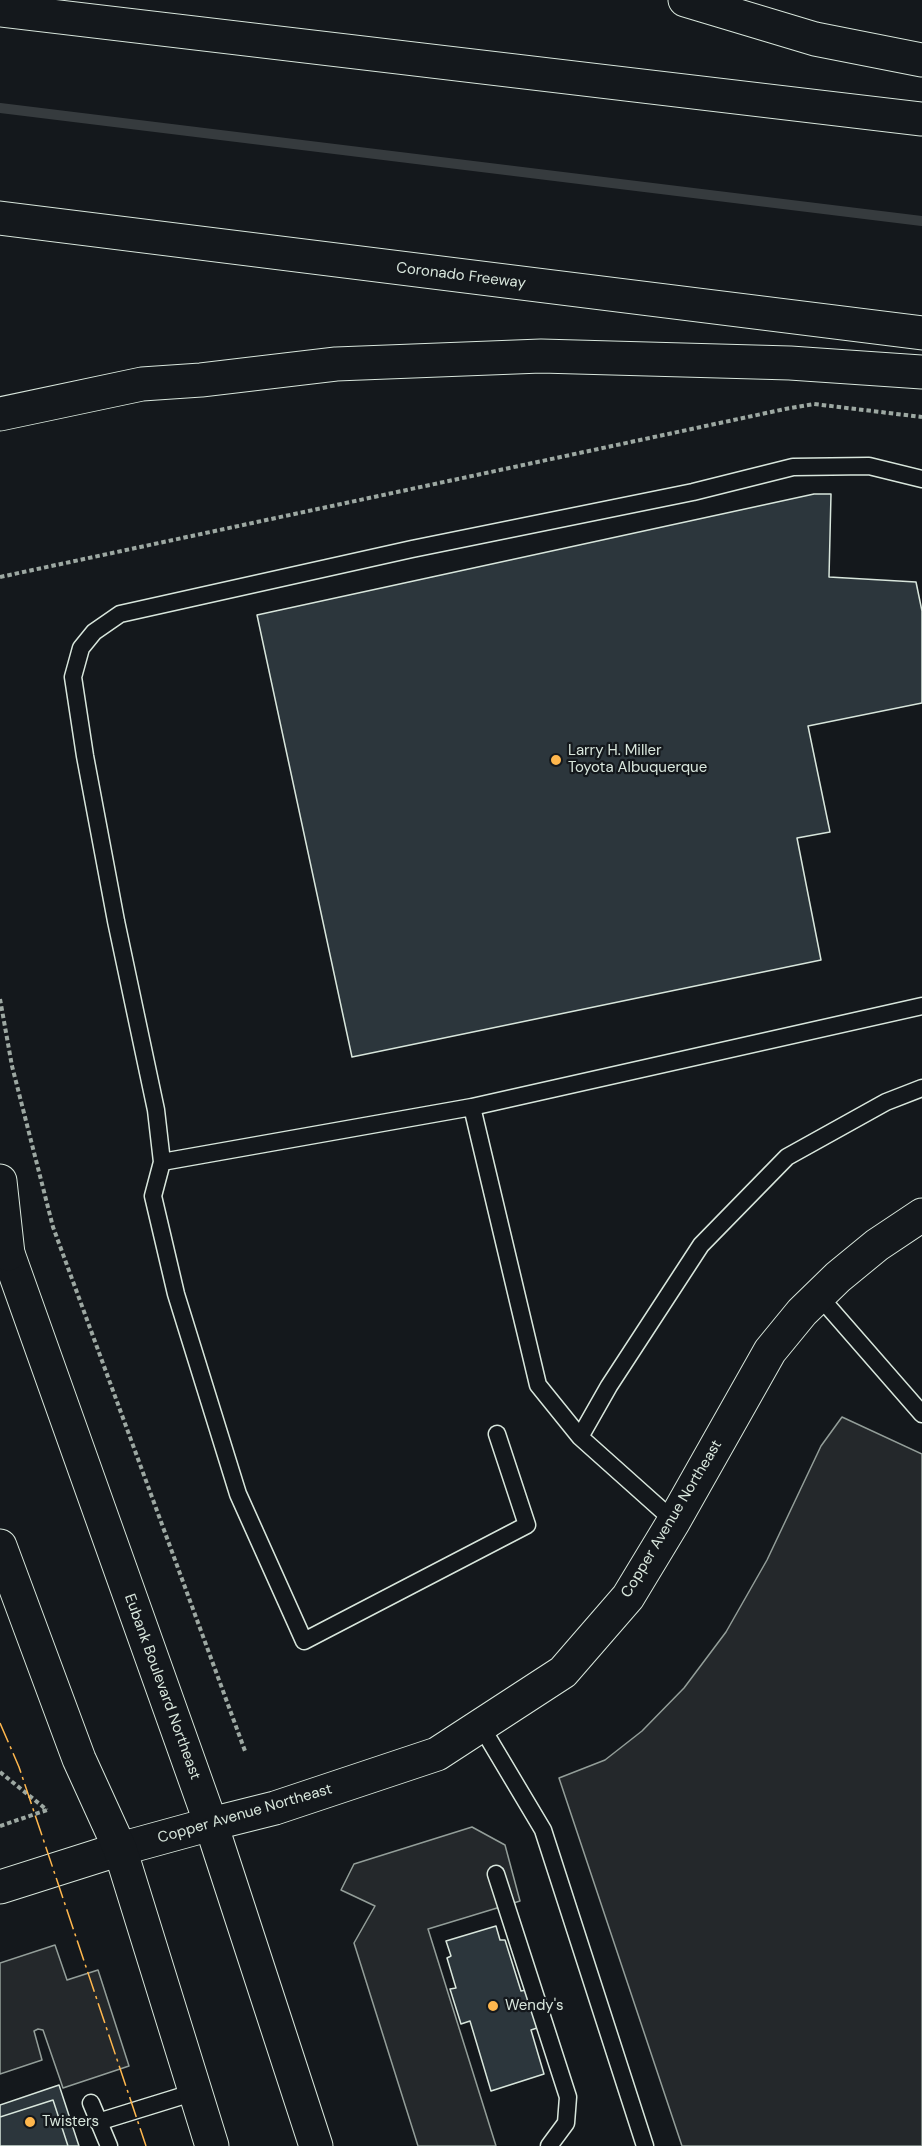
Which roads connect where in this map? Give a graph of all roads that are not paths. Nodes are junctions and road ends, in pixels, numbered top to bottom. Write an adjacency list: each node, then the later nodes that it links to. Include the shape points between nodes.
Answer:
1 (685, 0): 3 (main road, via 815,39)
2 (0, 10): 4 (main road)
3 (922, 60)
4 (922, 119)
5 (0, 218): 6 (main road, Coronado Freeway)
6 (922, 333)
7 (922, 372): 8 (main road, via 790,363 541,356 336,364 142,384)
8 (0, 414)
9 (922, 479): 13 (lane, via 869,466 793,467 693,492 120,614 94,632 81,648 73,677 116,921 156,1110)
10 (922, 1006): 12 (lane)
11 (922, 1088): 20 (lane, via 886,1102 787,1157 701,1245)
12 (472, 1107): 13 (lane); 20 (lane, via 538,1385)
13 (162, 1162): 19 (lane, via 153,1196 176,1294 238,1494 304,1641 527,1525)
14 (0, 1181): 16 (main road, Eubank Boulevard Northeast)
15 (922, 1215): 17 (main road, Copper Avenue Northeast, via 878,1245)
16 (4, 1243): 24 (main road, Eubank Boulevard Northeast)
17 (819, 1296): 18 (lane); 21 (main road, Copper Avenue Northeast, via 770,1351)
18 (922, 1414)
19 (497, 1434)
20 (580, 1437): 21 (lane)
21 (674, 1521): 23 (main road, Copper Avenue Northeast, via 628,1597 563,1672)
22 (0, 1546): 25 (main road, via 79,1759)
23 (481, 1726): 24 (main road, Copper Avenue Northeast, via 437,1754 275,1808); 35 (lane, via 543,1830)
24 (212, 1824): 25 (main road, Copper Avenue Northeast); 33 (main road, Eubank Boulevard Northeast)
25 (120, 1849): 27 (main road, Copper Avenue Northeast); 28 (main road)
26 (496, 1874): 34 (lane, via 568,2097 566,2124)
27 (0, 1887)
28 (195, 2092): 30 (lane); 32 (main road)
29 (91, 2103): 30 (lane)
30 (98, 2122): 31 (lane)
31 (109, 2146)
32 (212, 2146)
33 (316, 2146)
34 (549, 2146)
35 (645, 2146)

